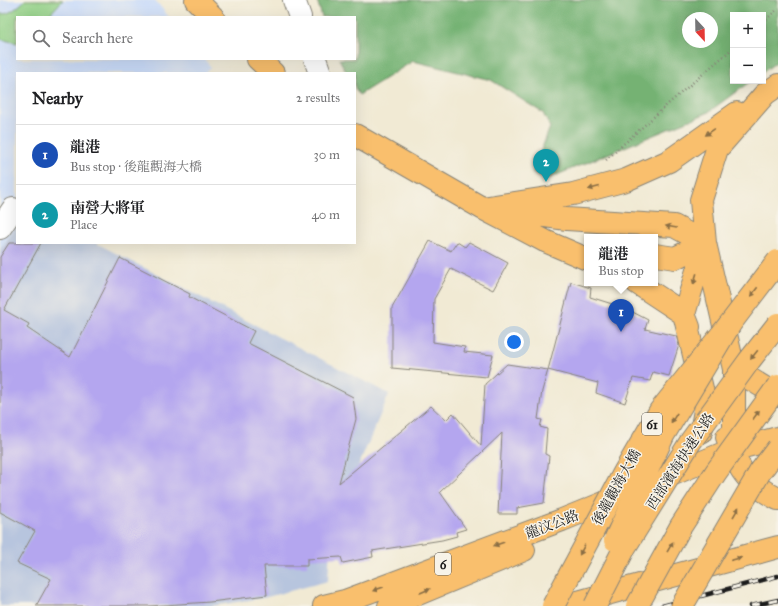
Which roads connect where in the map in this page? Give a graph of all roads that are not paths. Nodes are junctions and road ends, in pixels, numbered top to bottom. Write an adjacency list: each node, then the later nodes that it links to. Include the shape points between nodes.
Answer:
1 (196, 0): 3 (main road)
2 (294, 0): 4 (lane)
3 (212, 16)
4 (300, 16)
5 (259, 60): 7 (main road)
6 (315, 60): 8 (lane)
7 (272, 72)
8 (320, 72)
9 (772, 90): 11 (main road, one-way to 11, via 669,161 626,180 573,194); 15 (main road, via 717,149 701,200)
10 (356, 136): 11 (main road)
11 (482, 208): 14 (main road, via 558,235); 15 (main road, one-way to 11, via 674,226 567,219); 17 (main road, via 545,241)
12 (13, 209): 13 (lane)
13 (0, 228)
14 (584, 241)
15 (706, 243): 16 (main road, via 676,258); 20 (main road, one-way to 20); 23 (main road)
16 (658, 255)
17 (584, 258)
18 (778, 261): 21 (main road, 後龍觀海大橋 / 61, one-way to 21, bridge)
19 (642, 286): 20 (main road)
20 (684, 314): 28 (main road); 30 (main road, via 706,405 700,434 674,461)
21 (730, 324): 34 (main road, 後龍觀海大橋 / 61, one-way to 34, bridge, via 660,411 624,471); 36 (main road, one-way to 36, bridge, via 664,434 604,564)
22 (778, 324): 37 (main road, 西部濱海快速公路, one-way to 37, bridge, via 691,441 625,547)
23 (734, 369): 25 (main road); 28 (main road, via 734,426)
24 (778, 386): 38 (main road, one-way to 24, bridge, via 716,472)
25 (778, 396)
26 (778, 438): 28 (main road, 龍汶公路 / 6)
27 (778, 448): 39 (main road, one-way to 27, bridge, via 760,472)
28 (731, 450): 29 (main road, via 747,477); 30 (main road, 龍汶公路 / 6); 33 (main road, one-way to 28, via 673,487)
29 (778, 499)
30 (562, 520): 32 (main road, 龍汶公路 / 6, one-way to 32, via 345,601)
31 (778, 547): 35 (main road, one-way to 31)
32 (324, 606)
33 (389, 606)
34 (553, 606)
35 (563, 606)
36 (588, 606)
37 (595, 606)
38 (637, 606)
39 (682, 606)

